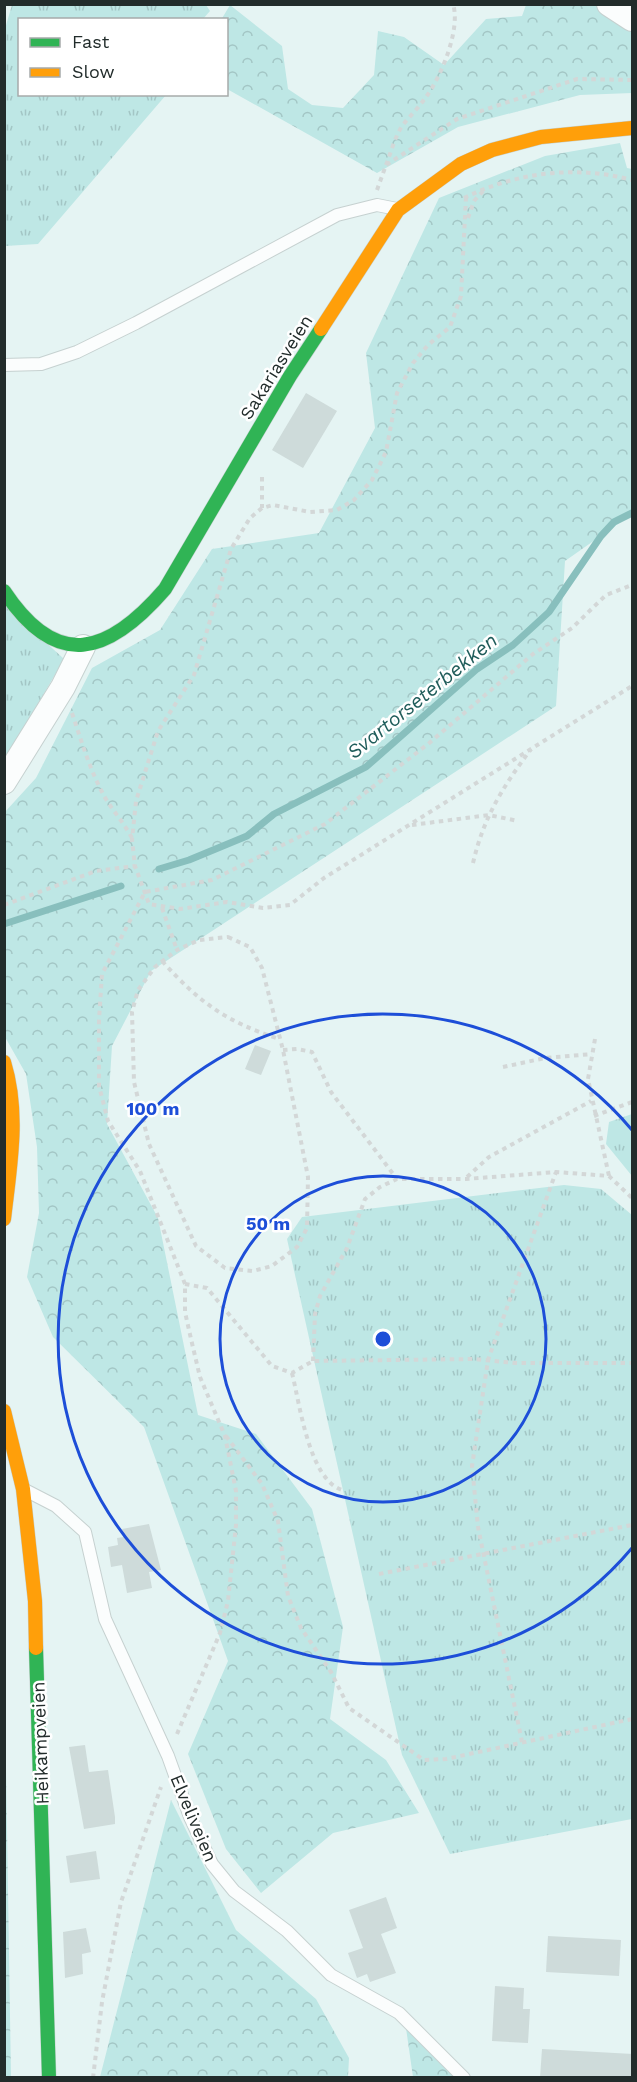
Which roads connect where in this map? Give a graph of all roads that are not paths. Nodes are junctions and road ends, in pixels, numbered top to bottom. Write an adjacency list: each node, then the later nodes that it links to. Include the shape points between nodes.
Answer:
1 (609, 4): 2 (street)
2 (633, 19)
3 (633, 128): 4 (street, Sakariasveien, via 553,136 492,150 461,164)
4 (398, 210): 5 (lane, via 377,205 337,215 76,352 41,364); 7 (street, Sakariasveien, via 290,376 165,589 128,629)
5 (4, 365)
6 (4, 591): 7 (street, via 30,625 48,637)
7 (83, 647): 8 (street)
8 (4, 782)
9 (4, 1062): 10 (street, via 14,1116)
10 (4, 1219)
11 (4, 1411): 12 (street, Heikampveien)
12 (24, 1489): 13 (street, Heikampveien, via 35,1601); 14 (lane, Elveliveien, via 56,1506 85,1532 105,1619 168,1755 212,1864 234,1892 287,1931 340,1982 399,2013)
13 (49, 2078)
14 (464, 2078)

